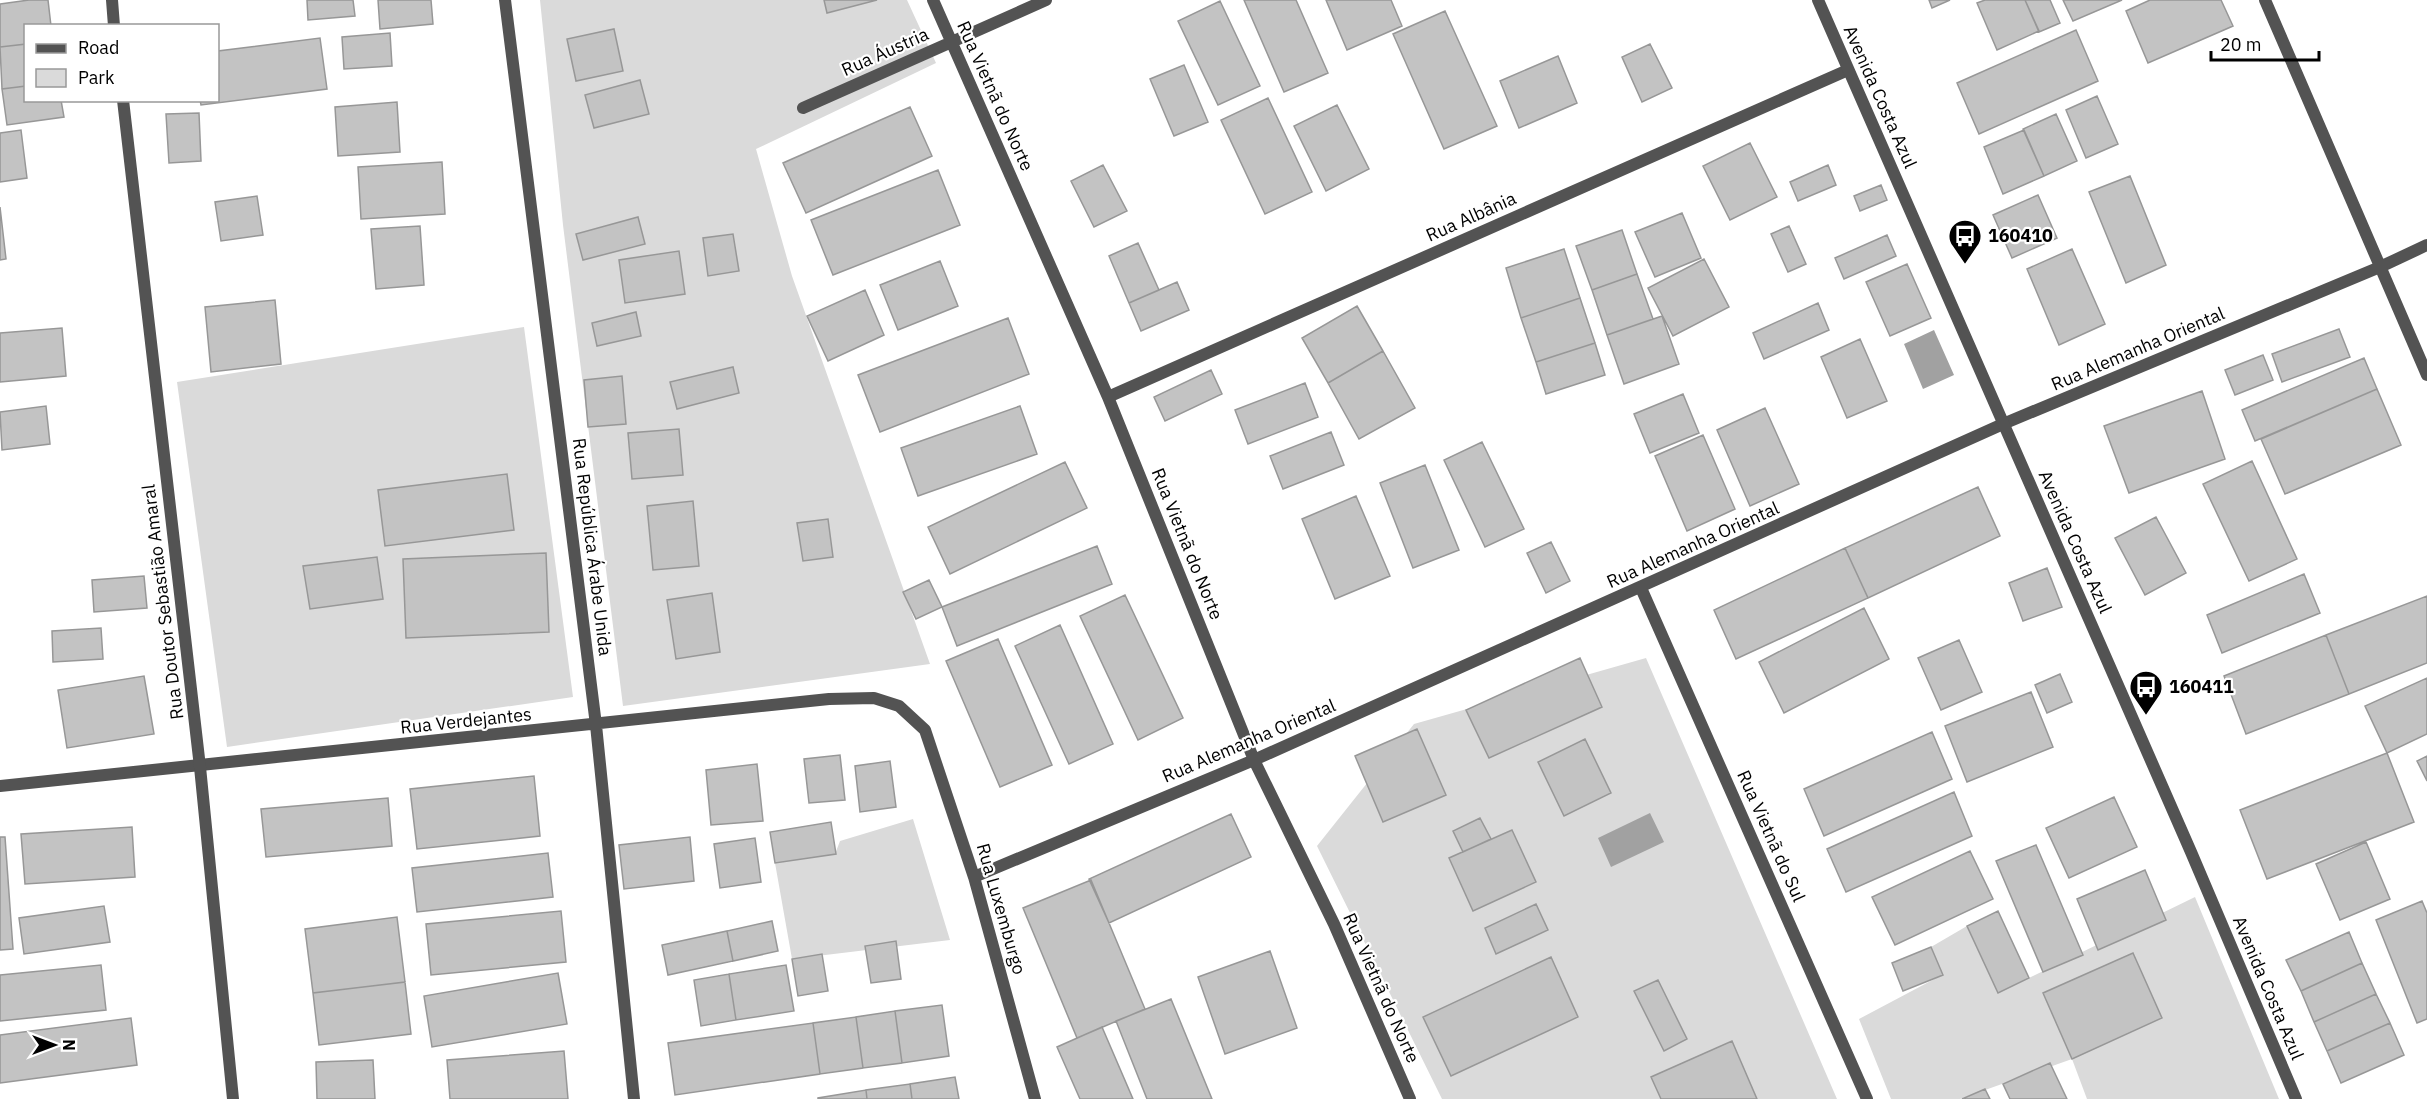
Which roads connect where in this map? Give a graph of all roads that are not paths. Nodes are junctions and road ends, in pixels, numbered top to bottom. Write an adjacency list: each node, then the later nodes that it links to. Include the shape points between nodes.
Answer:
1 (112, 0): 7 (street)
2 (505, 0): 18 (street, Rua República Árabe Unida)
3 (933, 0): 8 (street, Rua Vietnã do Norte)
4 (1046, 0): 8 (street, Rua Áustria)
5 (1818, 0): 9 (street, Avenida Costa Azul)
6 (2265, 0): 13 (street)
7 (114, 24)
8 (951, 43): 11 (street, Rua Áustria); 15 (street, Rua Vietnã do Norte)
9 (1848, 70): 15 (street, Rua Albânia); 16 (street, Avenida Costa Azul)
10 (123, 102): 21 (street, Rua Doutor Sebastião Amaral)
11 (803, 108)
12 (2427, 245): 13 (street, Rua Alemanha Oriental)
13 (2380, 267): 14 (street); 16 (street, Rua Alemanha Oriental)
14 (2427, 375)
15 (1108, 397): 20 (street, Rua Vietnã do Norte)
16 (2003, 424): 17 (street, Rua Alemanha Oriental); 29 (street, Avenida Costa Azul)
17 (1641, 588): 20 (street, Rua Alemanha Oriental); 28 (street, Rua Vietnã do Sul)
18 (596, 725): 19 (street, Rua Verdejantes, via 829,699 874,698 899,705); 21 (street, Rua Verdejantes); 25 (street, Rua República Árabe Unida)
19 (925, 730): 23 (street, Rua Luxemburgo)
20 (1254, 760): 23 (street, Rua Alemanha Oriental); 27 (street, Rua Vietnã do Norte, via 1334,924)
21 (200, 767): 22 (street, Rua Verdejantes); 24 (street, Rua Doutor Sebastião Amaral)
22 (0, 786)
23 (974, 877): 26 (street, Rua Luxemburgo)
24 (233, 1099)
25 (634, 1099)
26 (1035, 1099)
27 (1410, 1099)
28 (1867, 1099)
29 (2296, 1099)

